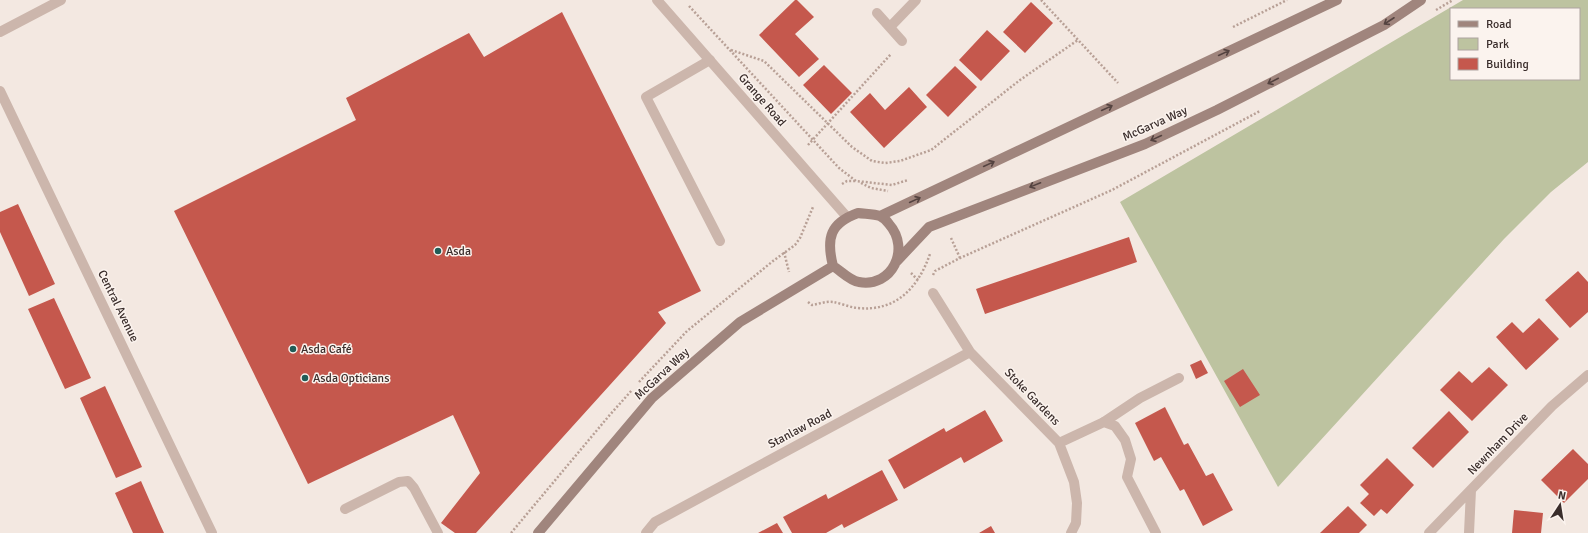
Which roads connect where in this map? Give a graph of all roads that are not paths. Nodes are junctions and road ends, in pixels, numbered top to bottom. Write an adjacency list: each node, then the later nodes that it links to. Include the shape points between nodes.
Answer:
1 (61, 0): 8 (street)
2 (657, 0): 10 (street, Grange Road)
3 (916, 0): 7 (street)
4 (1337, 0): 12 (street, one-way to 4)
5 (1421, 0): 15 (street, McGarva Way, one-way to 15, via 1384,24 1145,144 929,228)
6 (876, 13): 7 (street)
7 (890, 27): 9 (street)
8 (0, 32)
9 (902, 40)
10 (710, 60): 13 (street, Grange Road); 14 (street, via 646,97)
11 (0, 91): 25 (street, Central Avenue)
12 (880, 216): 13 (street, via 858,213); 15 (street, via 894,229 898,241)
13 (847, 217): 16 (street, via 833,231 829,242)
14 (720, 241)
15 (897, 261): 16 (street, via 881,279 869,283 857,282)
16 (833, 266): 27 (street, McGarva Way, via 740,322 652,398)
17 (933, 293): 18 (street, Stoke Gardens)
18 (970, 352): 22 (street, Stoke Gardens); 28 (street, Stanlaw Road, via 655,522)
19 (1588, 375): 23 (street, Newnham Drive, via 1552,406)
20 (1179, 378): 21 (street, via 1140,398)
21 (1104, 422): 22 (street); 30 (street, via 1115,426 1125,440 1130,459 1127,477)
22 (1059, 443): 29 (street, Stoke Gardens, via 1074,482 1076,496 1076,523)
23 (1471, 490): 31 (street, Newnham Drive); 32 (street)
24 (345, 509): 26 (street, via 398,482 408,481)
25 (212, 533)
26 (438, 533)
27 (538, 533)
28 (646, 533)
29 (1071, 533)
30 (1156, 533)
31 (1429, 533)
32 (1469, 533)

